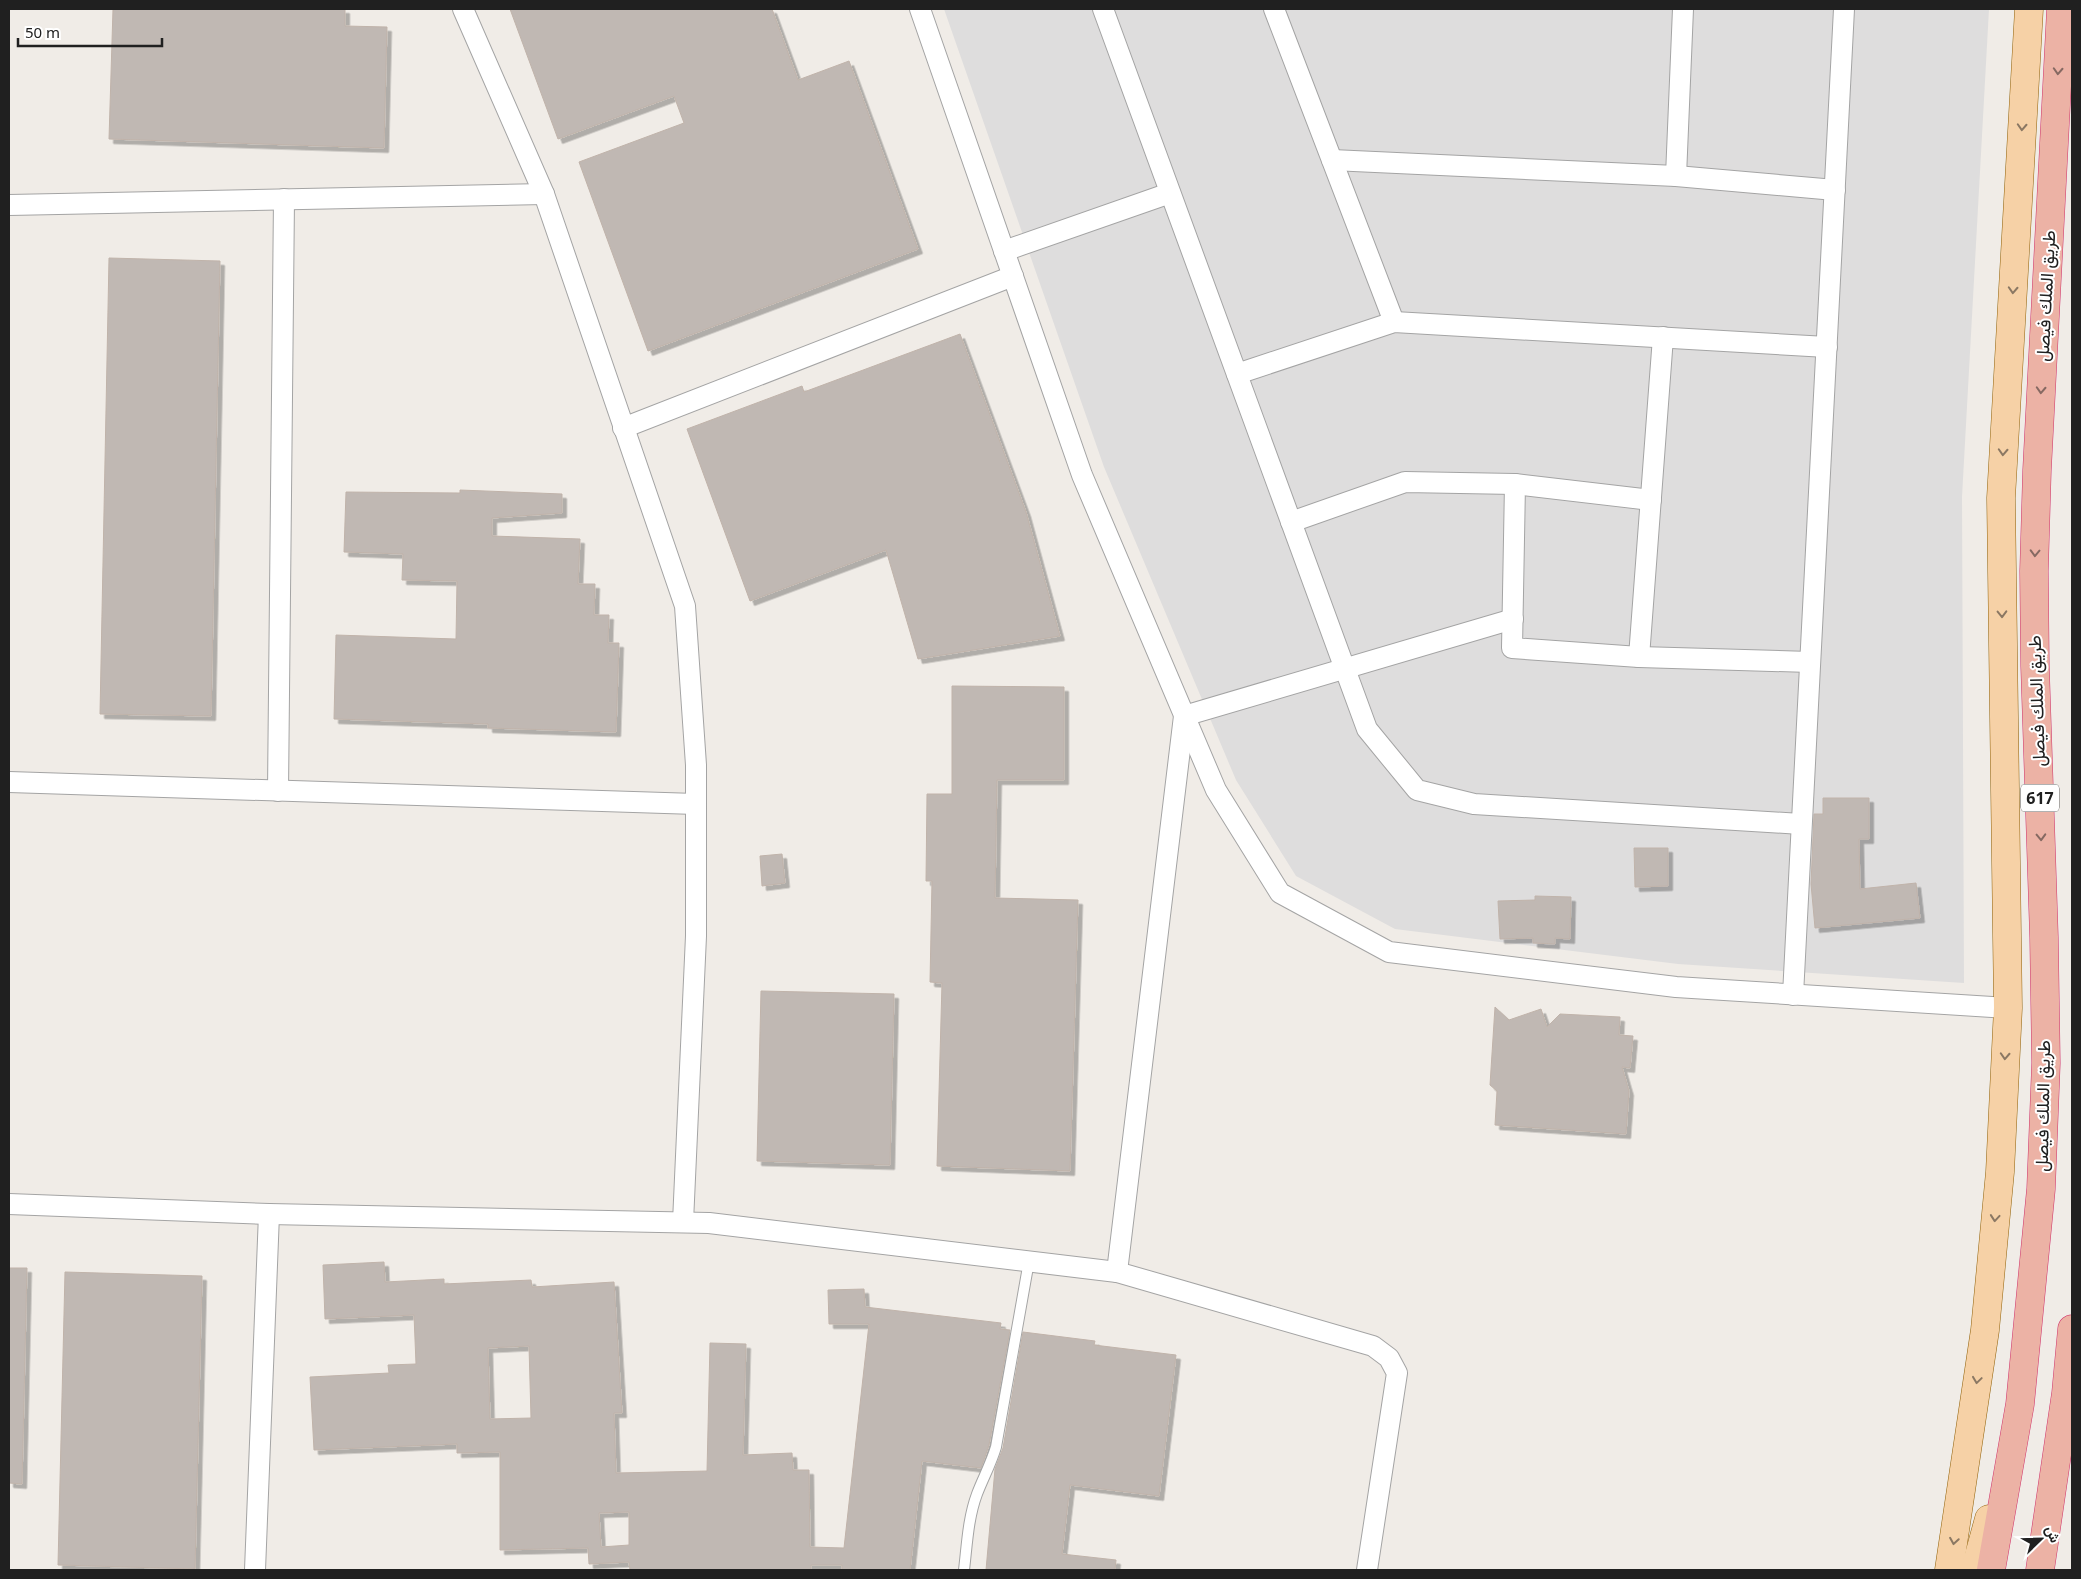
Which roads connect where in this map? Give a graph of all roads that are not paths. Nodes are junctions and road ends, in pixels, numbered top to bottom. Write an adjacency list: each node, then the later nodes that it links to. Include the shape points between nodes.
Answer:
1 (463, 9): 13 (street)
2 (920, 9): 16 (street)
3 (1103, 9): 12 (street)
4 (1274, 9): 9 (street)
5 (1683, 9): 10 (street)
6 (1844, 9): 11 (street)
7 (2029, 9): 36 (main road, one-way to 36, via 2001,498)
8 (2060, 15): 44 (highway, طريق الملك فيصل / 617, one-way to 44, via 2034,571 2045,1073 2041,1189)
9 (1332, 160): 10 (street); 18 (street)
10 (1676, 176): 11 (street)
11 (1835, 190): 20 (street)
12 (1170, 193): 16 (street); 21 (street)
13 (544, 194): 14 (street); 22 (street)
14 (284, 199): 15 (street); 32 (street)
15 (9, 205)
16 (1004, 251): 17 (street)
17 (1013, 276): 22 (street); 30 (street, via 1082,475)
18 (1394, 322): 19 (street); 21 (street)
19 (1662, 337): 20 (street); 24 (street)
20 (1827, 347): 28 (street)
21 (1237, 374): 25 (street)
22 (623, 428): 33 (street, via 685,606)
23 (1515, 484): 24 (street); 25 (street, via 1405,482); 26 (street)
24 (1651, 500): 27 (street)
25 (1291, 522): 29 (street)
26 (1513, 618): 27 (street, via 1512,648); 29 (street)
27 (1639, 656): 28 (street)
28 (1810, 662): 34 (street)
29 (1345, 668): 30 (street); 34 (street, via 1367,729 1417,790 1474,804)
30 (1184, 716): 35 (street, via 1216,790 1280,893 1389,952 1676,987); 41 (street)
31 (9, 782): 32 (street)
32 (278, 791): 33 (street)
33 (696, 804): 39 (street, via 696,936)
34 (1801, 824): 35 (street)
35 (1793, 995): 36 (street)
36 (2008, 1008): 48 (main road, one-way to 48, via 2000,1172 1984,1330)
37 (9, 1204): 38 (street)
38 (269, 1214): 39 (street); 45 (street)
39 (683, 1222): 40 (street)
40 (1029, 1261): 41 (street); 46 (lane, via 996,1447 971,1515)
41 (1117, 1272): 47 (street, via 1373,1346 1389,1358 1397,1373)
42 (2072, 1329): 43 (highway)
43 (2066, 1392): 51 (highway); 52 (main road)
44 (2020, 1404): 49 (main road); 50 (highway, طريق الملك فيصل / 617)
45 (255, 1570)
46 (964, 1570)
47 (1367, 1570)
48 (1949, 1570)
49 (1976, 1570)
50 (1991, 1570)
51 (2040, 1570)
52 (2052, 1570)

